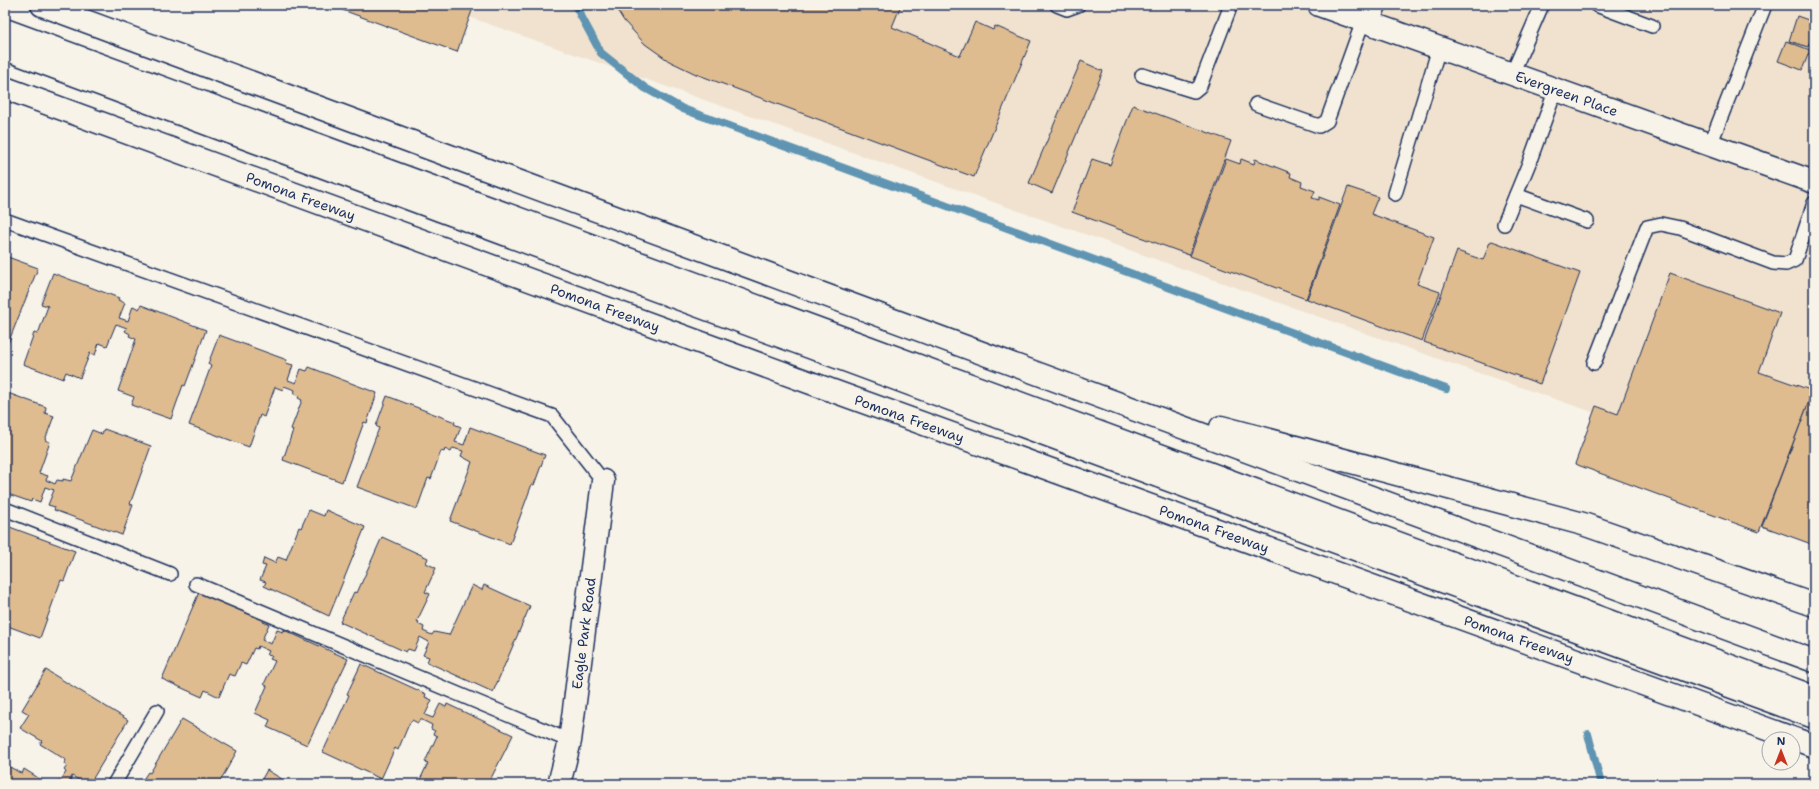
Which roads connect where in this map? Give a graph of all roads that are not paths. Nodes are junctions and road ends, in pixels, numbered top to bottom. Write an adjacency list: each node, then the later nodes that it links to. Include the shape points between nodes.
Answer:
1 (42, 5): 28 (main road)
2 (1057, 5): 3 (lane, via 1067,9)
3 (1078, 5)
4 (1231, 5): 15 (lane, via 1200,86 1194,91)
5 (1319, 5): 9 (main road, Evergreen Place)
6 (1542, 5): 14 (lane)
7 (1596, 5): 10 (lane)
8 (1765, 5): 19 (lane)
9 (1372, 16): 12 (main road, Evergreen Place); 18 (lane, via 1327,121 1319,126)
10 (1652, 26)
11 (5, 30): 35 (main road)
12 (1439, 48): 14 (main road, Evergreen Place); 21 (lane)
13 (5, 49): 37 (main road)
14 (1512, 74): 17 (main road, Evergreen Place)
15 (1142, 75)
16 (5, 88): 39 (main road, Pomona Freeway, via 803,381)
17 (1556, 89): 19 (main road, Evergreen Place); 22 (lane)
18 (1256, 104)
19 (1710, 145): 20 (main road, Evergreen Place)
20 (1814, 182)
21 (1395, 194)
22 (1516, 195): 25 (lane); 26 (lane)
23 (1814, 203): 27 (lane, via 1795,260 1786,264 1773,263 1680,228 1661,224 1647,227)
24 (5, 220): 29 (lane, via 552,416)
25 (1587, 220)
26 (1504, 224)
27 (1594, 363)
28 (1092, 393): 33 (main road, via 1583,524); 34 (main road)
29 (603, 481): 38 (main road, Eagle Park Road)
30 (5, 509): 31 (lane)
31 (170, 574)
32 (196, 584): 38 (lane)
33 (1814, 605)
34 (1814, 661)
35 (1814, 697)
36 (158, 711): 40 (lane)
37 (1814, 717)
38 (570, 741): 41 (main road, Eagle Park Road)
39 (1814, 746)
40 (114, 784)
41 (559, 784)

